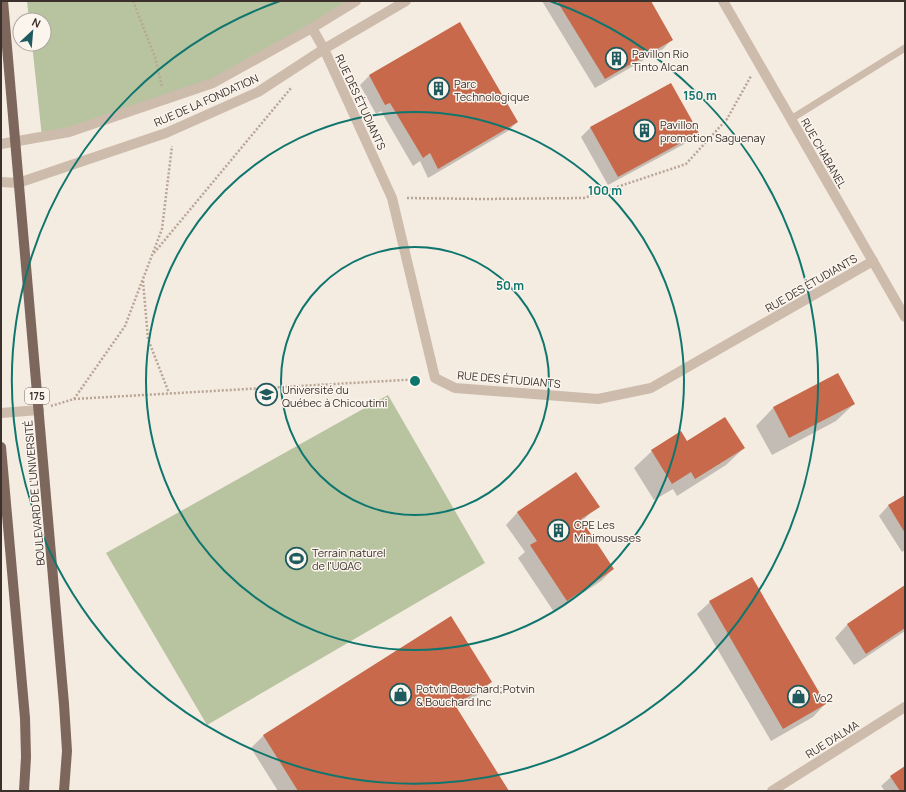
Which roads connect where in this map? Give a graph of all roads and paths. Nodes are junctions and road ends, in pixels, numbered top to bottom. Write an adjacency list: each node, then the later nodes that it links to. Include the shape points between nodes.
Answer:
1 (3, 1): 14 (main road, BOULEVARD DE L'UNIVERSITÉ / 175)
2 (133, 1): 11 (path, via 155,57)
3 (356, 1): 6 (street, RUE DE LA FONDATION)
4 (406, 1): 8 (street, RUE DE LA FONDATION)
5 (723, 1): 9 (street, RUE CHABANEL)
6 (312, 28): 8 (street, RUE DES ÉTUDIANTS); 11 (street, RUE DE LA FONDATION, via 213,83)
7 (905, 48): 12 (lane)
8 (324, 49): 13 (street, RUE DE LA FONDATION, via 258,92); 18 (street, RUE DES ÉTUDIANTS)
9 (759, 63): 12 (street, RUE CHABANEL); 18 (path, via 727,119 686,164 584,198)
10 (294, 86): 19 (path)
11 (165, 99): 14 (street, RUE DE LA FONDATION, via 69,132)
12 (791, 119): 20 (street, RUE CHABANEL)
13 (174, 129): 17 (street, RUE DE LA FONDATION); 19 (path, via 162,229)
14 (15, 141): 15 (street, RUE DE LA FONDATION); 17 (main road, BOULEVARD DE L'UNIVERSITÉ / 175)
15 (1, 144)
16 (1, 182): 17 (street, RUE DE LA FONDATION)
17 (18, 183): 26 (main road, BOULEVARD DE L'UNIVERSITÉ / 175)
18 (392, 198): 23 (street, RUE DES ÉTUDIANTS)
19 (152, 255): 21 (path)
20 (873, 261): 22 (street, RUE CHABANEL); 23 (street, RUE DES ÉTUDIANTS, via 651,388 598,399 455,388)
21 (143, 281): 24 (path, via 148,339); 25 (path, via 125,326)
22 (905, 317)
23 (435, 378): 24 (path)
24 (169, 393): 25 (path)
25 (74, 399): 26 (path)
26 (39, 410): 27 (street); 31 (main road, BOULEVARD DE L'UNIVERSITÉ / 175, via 67,751)
27 (1, 413)
28 (1, 447): 30 (main road, via 25,718)
29 (905, 707): 32 (street, RUE D'ALMA)
30 (24, 791)
31 (64, 791)
32 (772, 791)

